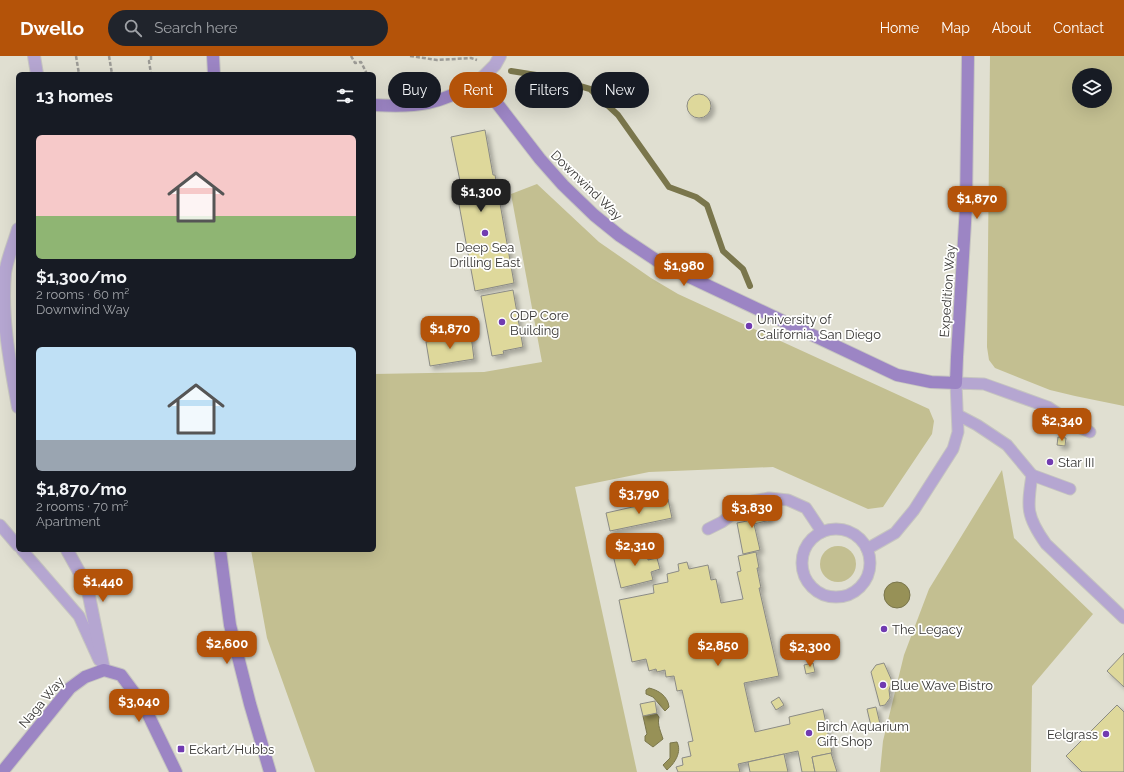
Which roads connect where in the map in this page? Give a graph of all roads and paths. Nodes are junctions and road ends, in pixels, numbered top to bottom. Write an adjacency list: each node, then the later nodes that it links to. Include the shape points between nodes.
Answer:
1 (34, 56): 11 (street)
2 (76, 56): 12 (path)
3 (109, 56): 13 (path)
4 (151, 56): 14 (path, via 151,60 148,61)
5 (213, 56): 15 (street)
6 (351, 56): 16 (path, via 355,63 361,62)
7 (410, 56): 10 (path, via 437,60 472,58)
8 (500, 56): 17 (street)
9 (968, 56): 22 (street, Expedition Way, via 966,206)
10 (479, 61)
11 (37, 72)
12 (79, 72)
13 (112, 72)
14 (151, 72)
15 (214, 72)
16 (367, 72)
17 (488, 72)
18 (449, 96): 19 (street, via 425,104)
19 (376, 105)
20 (500, 108): 22 (street, Downwind Way, via 540,160 594,215 662,264 898,375 931,382)
21 (16, 236): 23 (street, via 5,272 5,316)
22 (956, 383): 24 (lane); 25 (lane, via 984,384 1048,407 1076,426)
23 (16, 396)
24 (958, 415): 26 (lane, via 1007,445); 32 (lane, via 958,432 953,449 914,510 895,533)
25 (1090, 432)
26 (1032, 475): 27 (lane); 36 (lane, via 1028,499 1030,516 1036,530 1046,544)
27 (1070, 489)
28 (0, 525): 31 (lane)
29 (708, 529): 30 (lane, via 753,501 769,498 788,500 806,508)
30 (822, 532): 32 (lane, via 833,529 853,533); 32 (lane, via 806,547 802,569 806,580 814,589 824,594 835,597 846,595 864,582 869,571)
31 (16, 544)
32 (867, 549)
33 (24, 552): 37 (lane, via 79,616)
34 (68, 552): 37 (street, via 87,586)
35 (220, 552): 40 (street, via 230,625)
36 (1124, 618)
37 (104, 670): 38 (street, Naga Way, via 85,677 70,688); 39 (street, via 121,675 144,706)
38 (2, 772)
39 (176, 772)
40 (270, 772)

